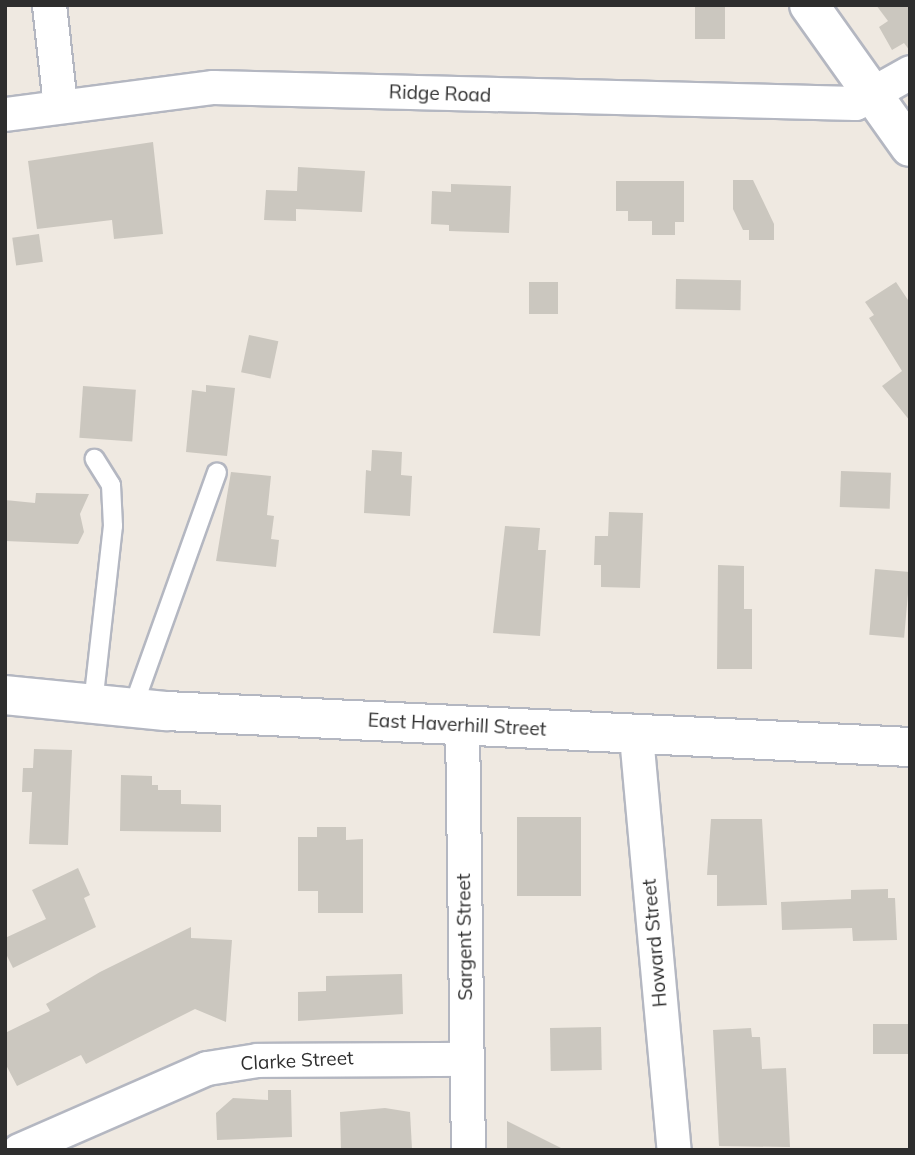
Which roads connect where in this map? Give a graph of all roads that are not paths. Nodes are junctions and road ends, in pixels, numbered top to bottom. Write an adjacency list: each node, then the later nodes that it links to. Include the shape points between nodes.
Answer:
1 (49, 5): 5 (street)
2 (808, 5): 4 (main road)
3 (910, 72): 4 (street, Ridge Road)
4 (873, 93): 5 (street, Ridge Road, via 855,103 213,87); 7 (main road)
5 (60, 105): 6 (street, Ridge Road)
6 (5, 114)
7 (910, 147)
8 (95, 459): 11 (lane, via 111,485 113,526)
9 (217, 472): 12 (lane)
10 (5, 695): 11 (main road, East Haverhill Street)
11 (93, 704): 12 (main road, East Haverhill Street)
12 (133, 708): 13 (main road, East Haverhill Street)
13 (462, 725): 14 (main road, East Haverhill Street); 16 (street, Sargent Street)
14 (636, 736): 15 (main road, East Haverhill Street); 19 (street, Howard Street)
15 (910, 747)
16 (467, 1059): 17 (street, Clarke Street, via 257,1060 207,1068); 18 (street, Sargent Street)
17 (19, 1150)
18 (468, 1150)
19 (674, 1150)

